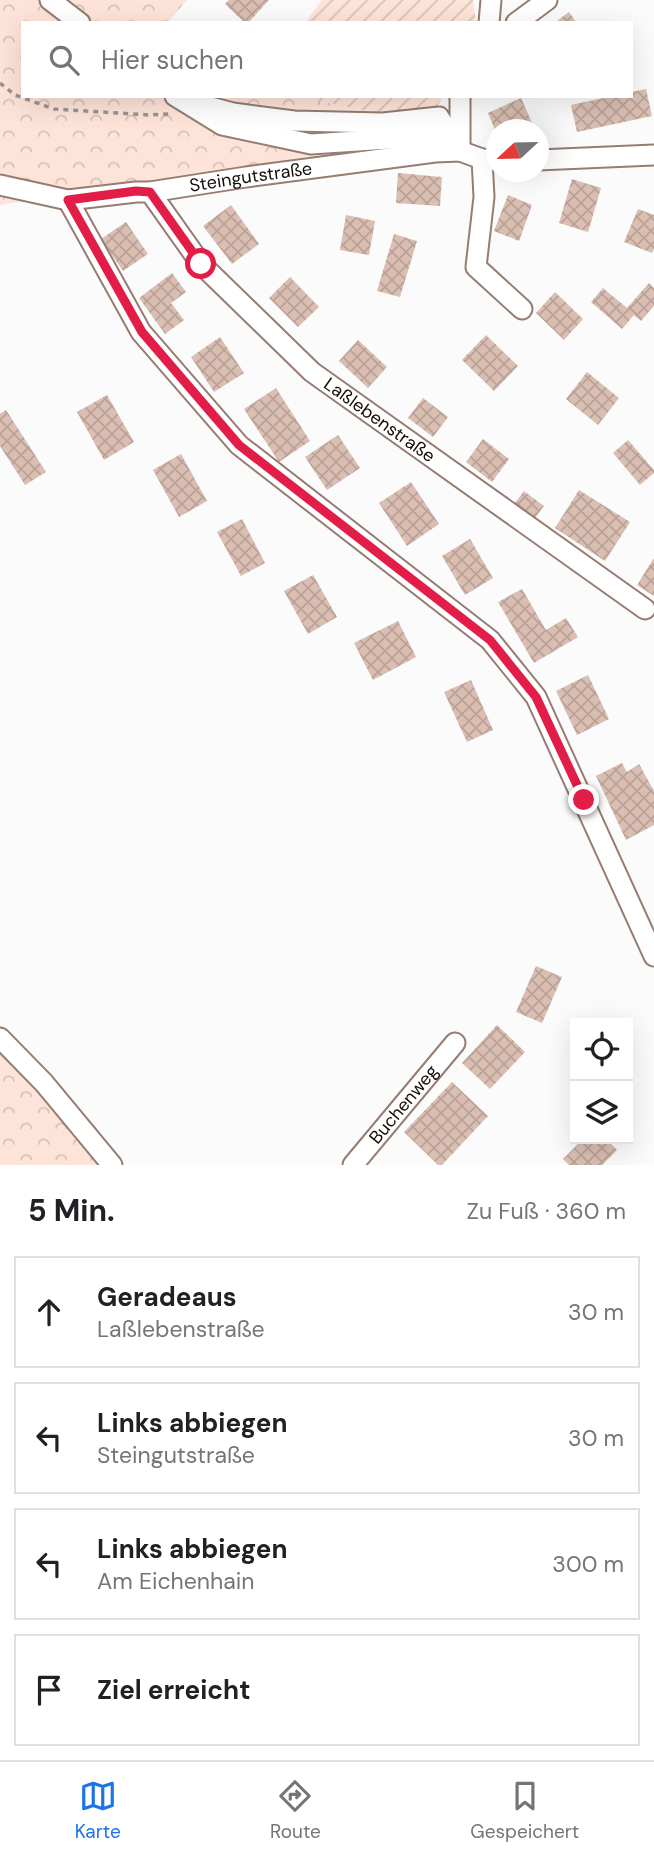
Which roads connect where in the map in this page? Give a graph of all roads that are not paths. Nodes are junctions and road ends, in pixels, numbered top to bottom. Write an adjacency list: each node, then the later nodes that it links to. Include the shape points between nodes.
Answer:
1 (50, 0): 4 (street)
2 (491, 0): 5 (street)
3 (547, 0): 6 (street)
4 (77, 21)
5 (489, 21)
6 (519, 21)
7 (460, 98): 9 (street)
8 (175, 103): 9 (street, Steingutstraße, via 222,125 311,144 435,136)
9 (460, 151): 11 (street, Steingutstraße); 15 (street, Steingutstraße)
10 (654, 155): 12 (street)
11 (486, 159)
12 (549, 160)
13 (487, 182): 17 (street, Steingutstraße, via 476,267)
14 (0, 185): 16 (street, Steingutstraße)
15 (150, 192): 16 (street, Steingutstraße); 18 (street, Laßlebenstraße, via 201,264 312,372)
16 (68, 200): 19 (street, via 142,332 239,445 490,640 536,697)
17 (522, 309)
18 (645, 609)
19 (654, 956)
20 (0, 1038): 22 (street)
21 (455, 1043): 23 (street, Buchenweg)
22 (112, 1165)
23 (353, 1165)

